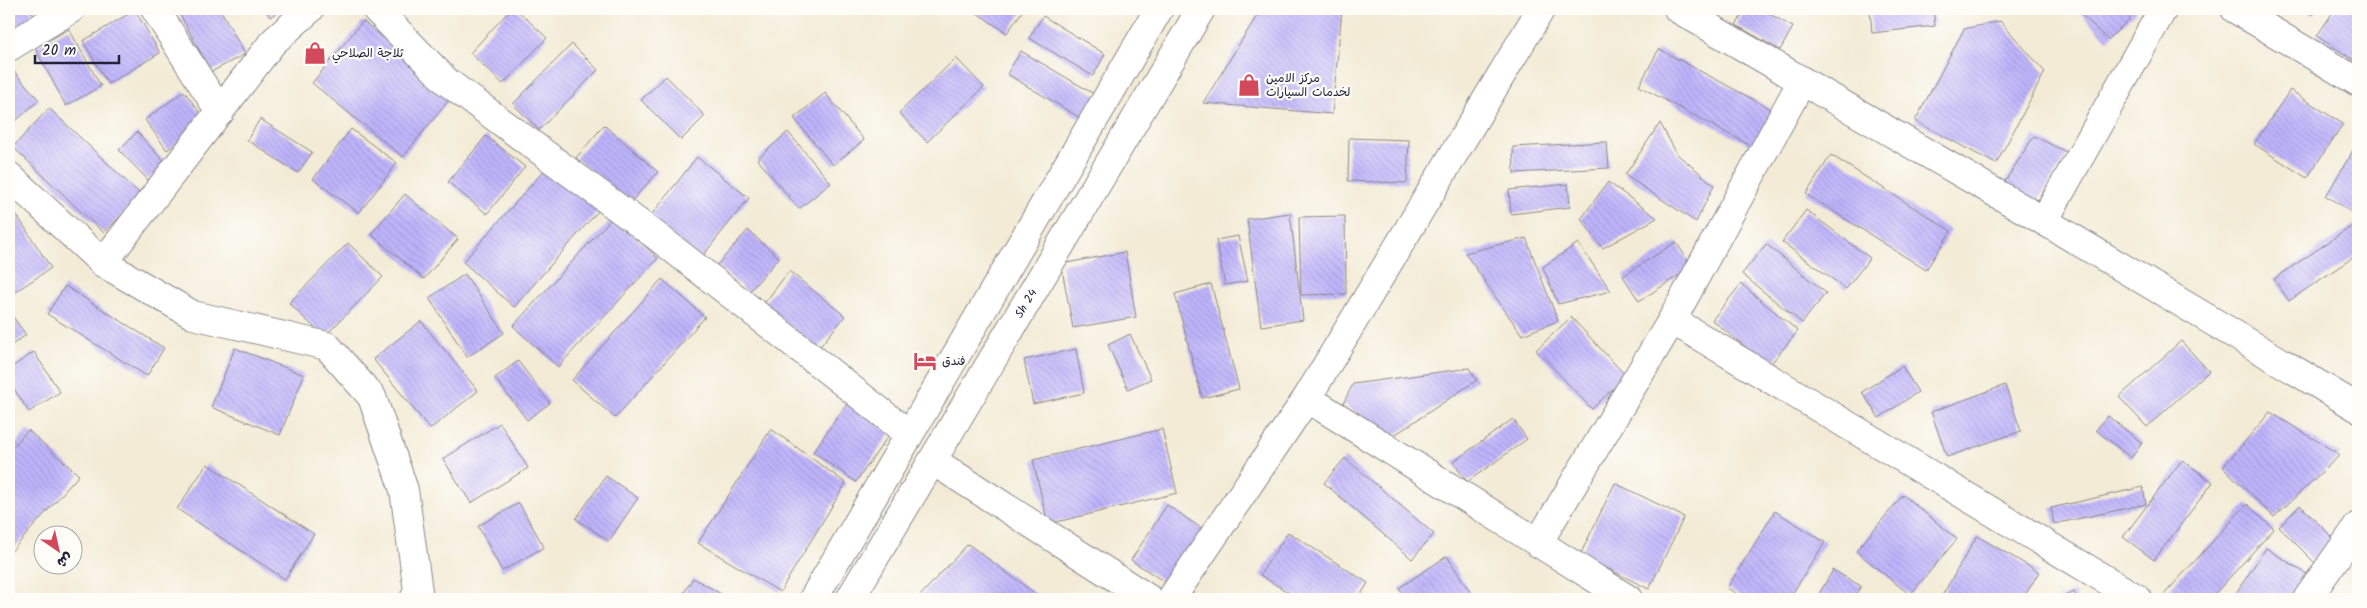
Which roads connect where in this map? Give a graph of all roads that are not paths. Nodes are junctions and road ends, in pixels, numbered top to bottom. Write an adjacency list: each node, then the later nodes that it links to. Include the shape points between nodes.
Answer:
1 (71, 9): 11 (street)
2 (155, 9): 14 (street)
3 (310, 9): 14 (street, via 273,42)
4 (376, 9): 21 (street, via 446,81 659,238)
5 (1159, 9): 21 (street)
6 (1201, 9): 22 (street, Sh 24)
7 (1541, 9): 19 (street)
8 (1678, 9): 12 (street)
9 (2163, 9): 16 (street)
10 (2235, 9): 13 (street)
11 (9, 47)
12 (1802, 81): 16 (street); 18 (street)
13 (2358, 82)
14 (220, 112): 17 (street)
15 (9, 176): 17 (street)
16 (2044, 221): 20 (street)
17 (103, 263): 25 (street, via 193,315 326,346 372,397 404,490 418,591)
18 (1672, 320): 24 (street); 31 (street)
19 (1307, 398): 24 (street); 29 (street)
20 (2358, 408)
21 (908, 434): 26 (street)
22 (933, 461): 27 (street, Sh 24); 28 (street)
23 (2358, 526): 32 (street)
24 (1538, 543): 30 (street)
25 (414, 599)
26 (813, 599)
27 (850, 599)
28 (1148, 599)
29 (1171, 599)
30 (1628, 599)
31 (2138, 599)
32 (2307, 599)

